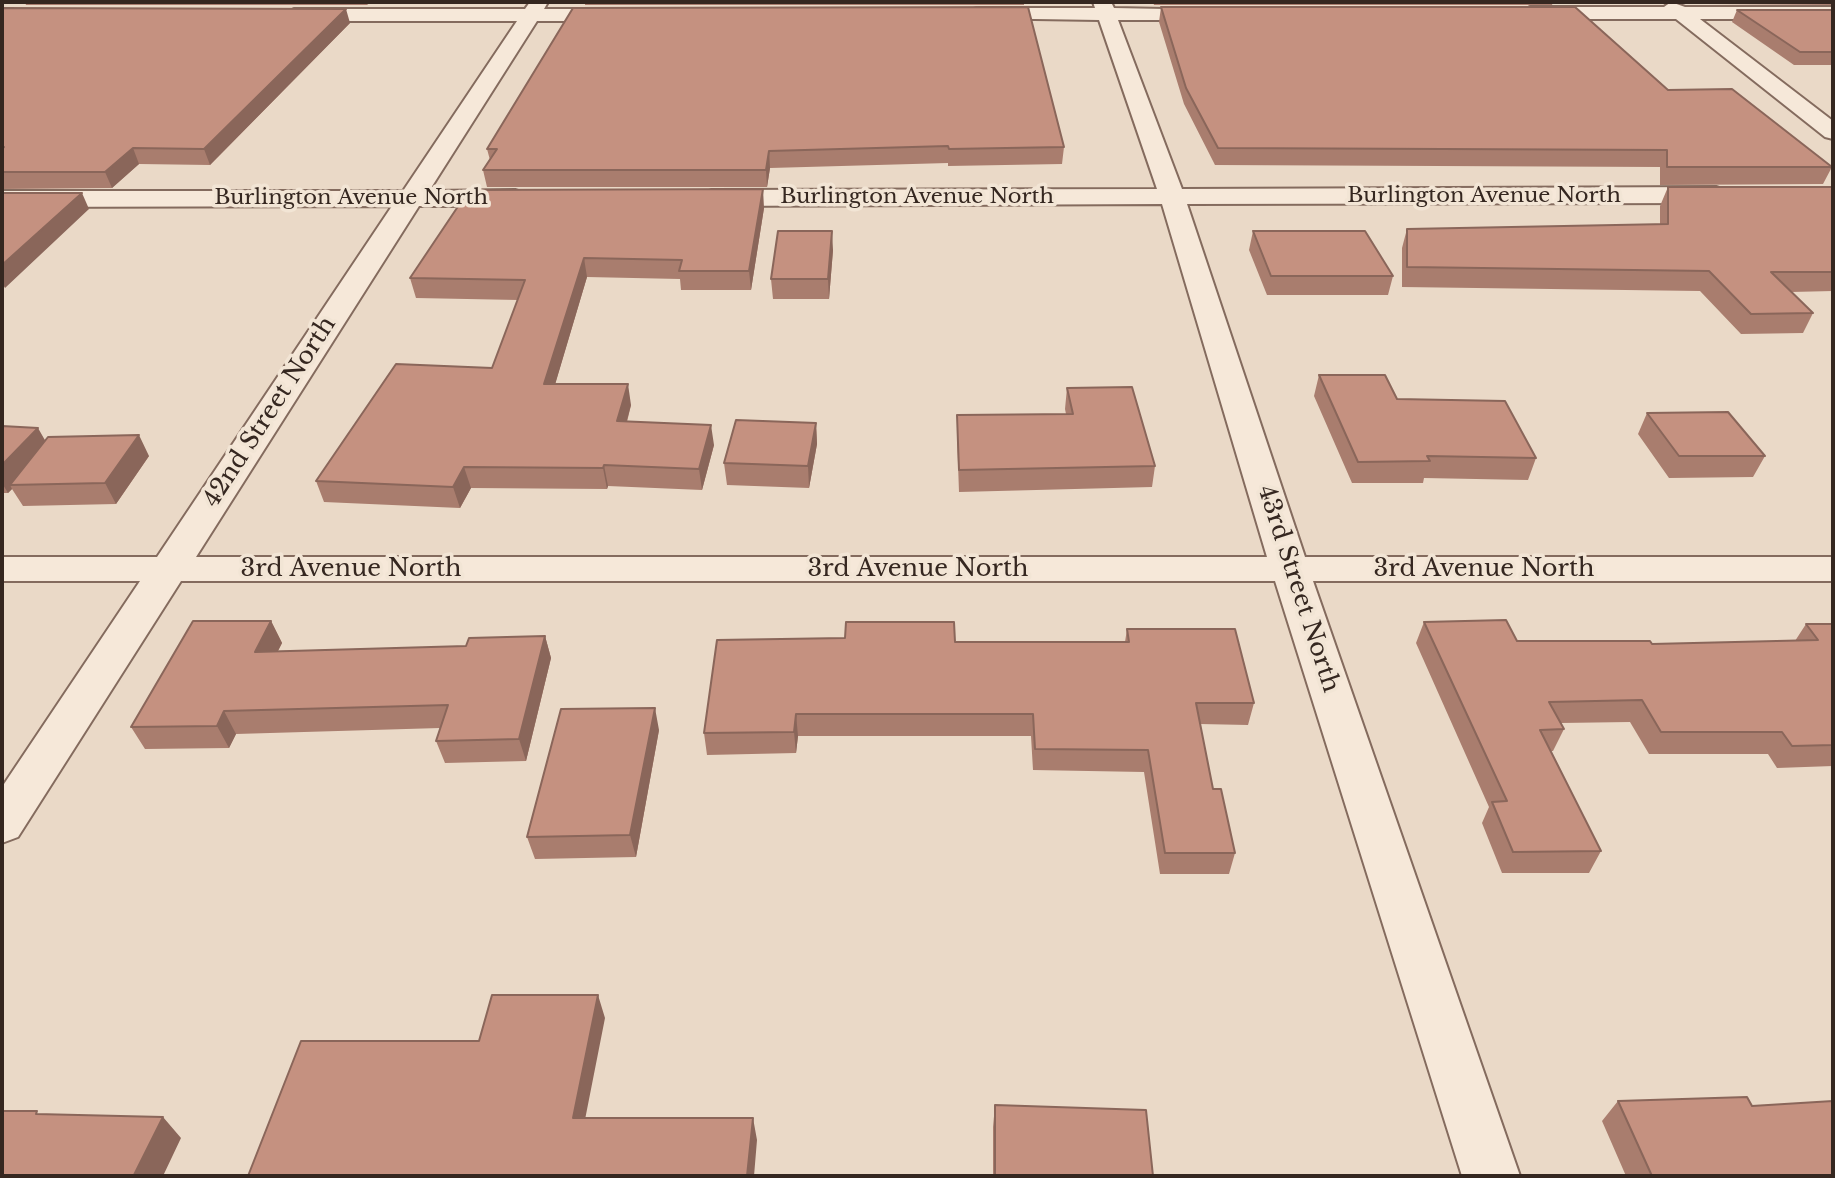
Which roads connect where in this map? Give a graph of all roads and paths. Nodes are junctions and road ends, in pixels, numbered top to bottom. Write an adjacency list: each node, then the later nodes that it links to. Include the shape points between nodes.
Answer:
1 (1673, 7): 4 (street); 5 (street); 10 (street)
2 (535, 8): 8 (street); 9 (street); 13 (street, 42nd Street North)
3 (1104, 8): 6 (street); 7 (street); 12 (street, 43rd Street North)
4 (1516, 13)
5 (1833, 13)
6 (955, 14)
7 (1229, 14)
8 (280, 15)
9 (640, 15)
10 (1833, 132)
11 (1737, 195): 12 (street, Burlington Avenue North)
12 (1172, 196): 15 (street, Burlington Avenue North); 19 (street, 43rd Street North)
13 (410, 198): 14 (street, Burlington Avenue North); 16 (street, Burlington Avenue North); 18 (street, 42nd Street North)
14 (535, 198)
15 (687, 198)
16 (2, 199)
17 (2, 569): 18 (street, 3rd Avenue North)
18 (167, 569): 19 (street, 3rd Avenue North); 21 (street, 42nd Street North)
19 (1290, 569): 20 (street, 3rd Avenue North); 22 (street, 43rd Street North)
20 (1833, 569)
21 (2, 824)
22 (1491, 1176)

